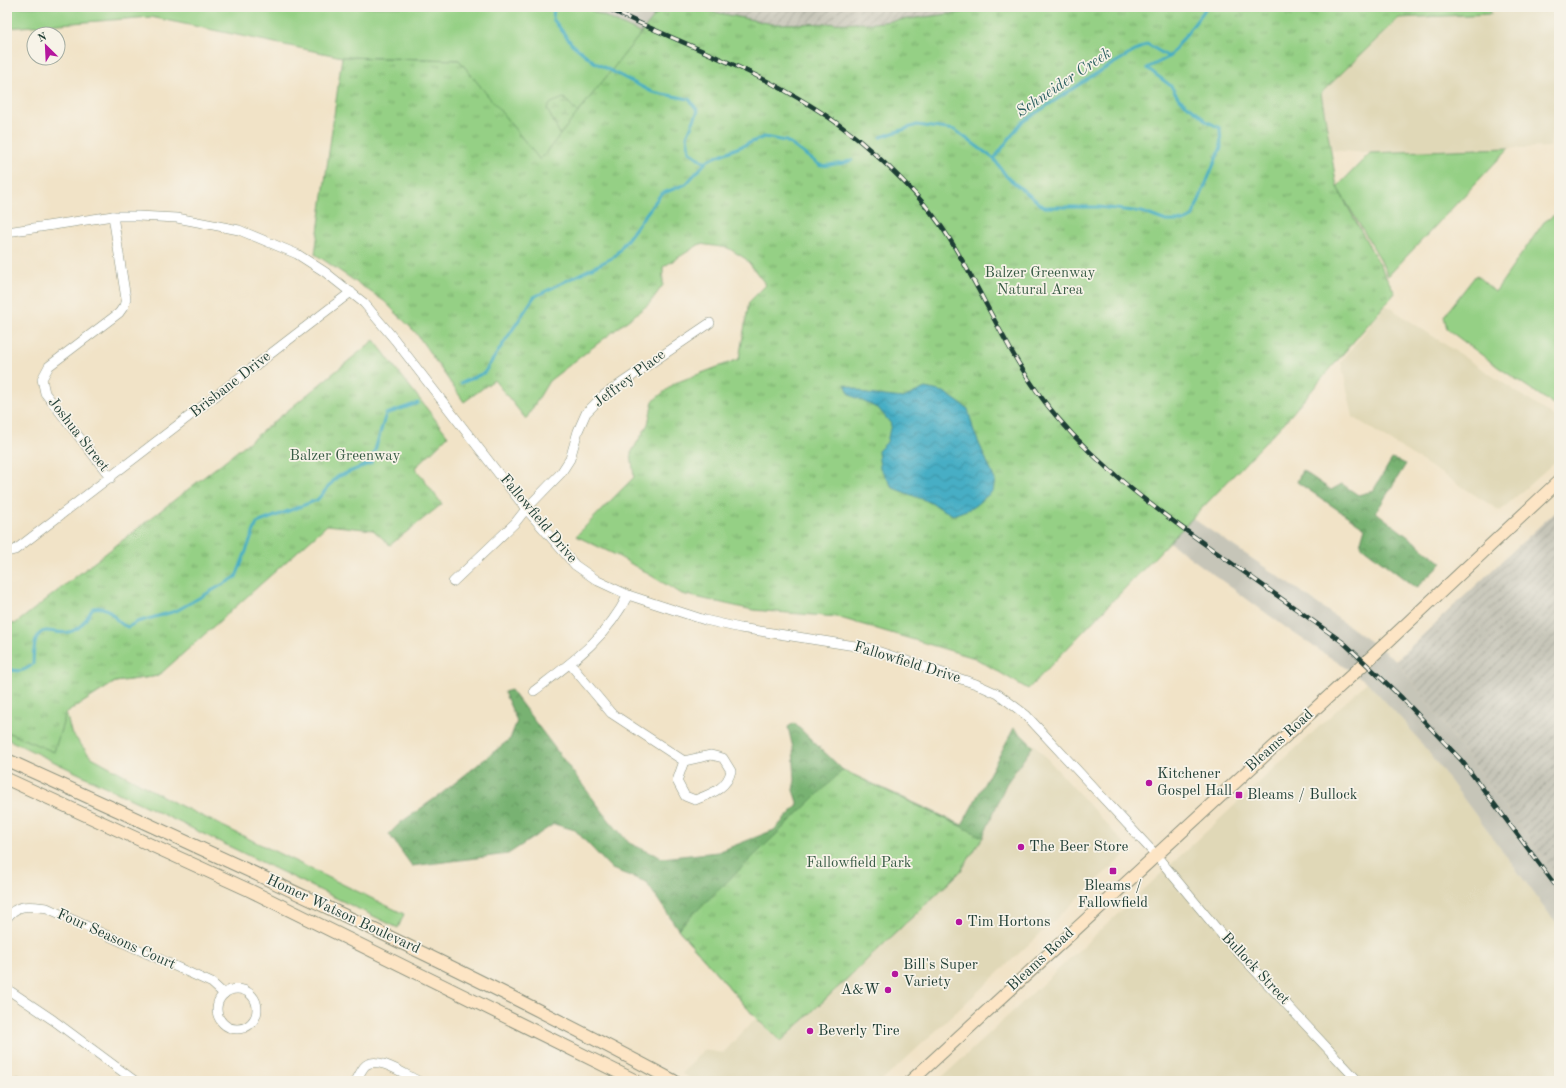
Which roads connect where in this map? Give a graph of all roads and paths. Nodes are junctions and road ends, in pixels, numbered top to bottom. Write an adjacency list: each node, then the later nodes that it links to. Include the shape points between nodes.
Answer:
1 (113, 216): 2 (street, Fallowfield Drive); 3 (street, Fallowfield Drive, via 177,218 239,230 297,254); 5 (street, Joshua Street, via 126,299 124,306 120,313 50,366 42,380 45,393)
2 (7, 232)
3 (351, 292): 5 (street, Brisbane Drive); 7 (street, Fallowfield Drive, via 394,340)
4 (710, 323): 7 (street, Jeffrey Place, via 593,404 581,423 567,465)
5 (111, 478): 8 (street, Brisbane Drive, via 15,550)
6 (1559, 481): 16 (main road, Bleams Road, via 1365,663)
7 (526, 509): 9 (street, Jeffrey Place, via 515,523); 10 (street, Fallowfield Drive, via 575,565 598,581)
8 (7, 552)
9 (453, 582)
10 (628, 595): 11 (street, via 618,615 606,630); 16 (street, Fallowfield Drive, via 705,620 740,628 868,648 976,684 998,694 1026,715)
11 (570, 664): 12 (street); 14 (street, via 611,713)
12 (534, 691)
13 (7, 760): 24 (main road, Homer Watson Boulevard, via 430,955)
14 (684, 761): 14 (street, via 711,755 723,758 731,771 729,779 724,785 695,800 684,796 677,781)
15 (7, 779): 23 (main road, Homer Watson Boulevard, via 256,893)
16 (1155, 854): 25 (main road, Bleams Road); 26 (street, Bullock Street, via 1222,935)
17 (7, 918): 19 (street, Four Seasons Court, via 26,905 47,908 212,984)
18 (7, 988): 20 (street)
19 (224, 994): 19 (street, via 217,1008 221,1022 233,1029 246,1028 252,1024 258,1007 252,994 238,989)
20 (134, 1081)
21 (356, 1081): 22 (street, via 367,1064 377,1062)
22 (418, 1081)
23 (636, 1081)
24 (674, 1081)
25 (911, 1081)
26 (1358, 1081)

